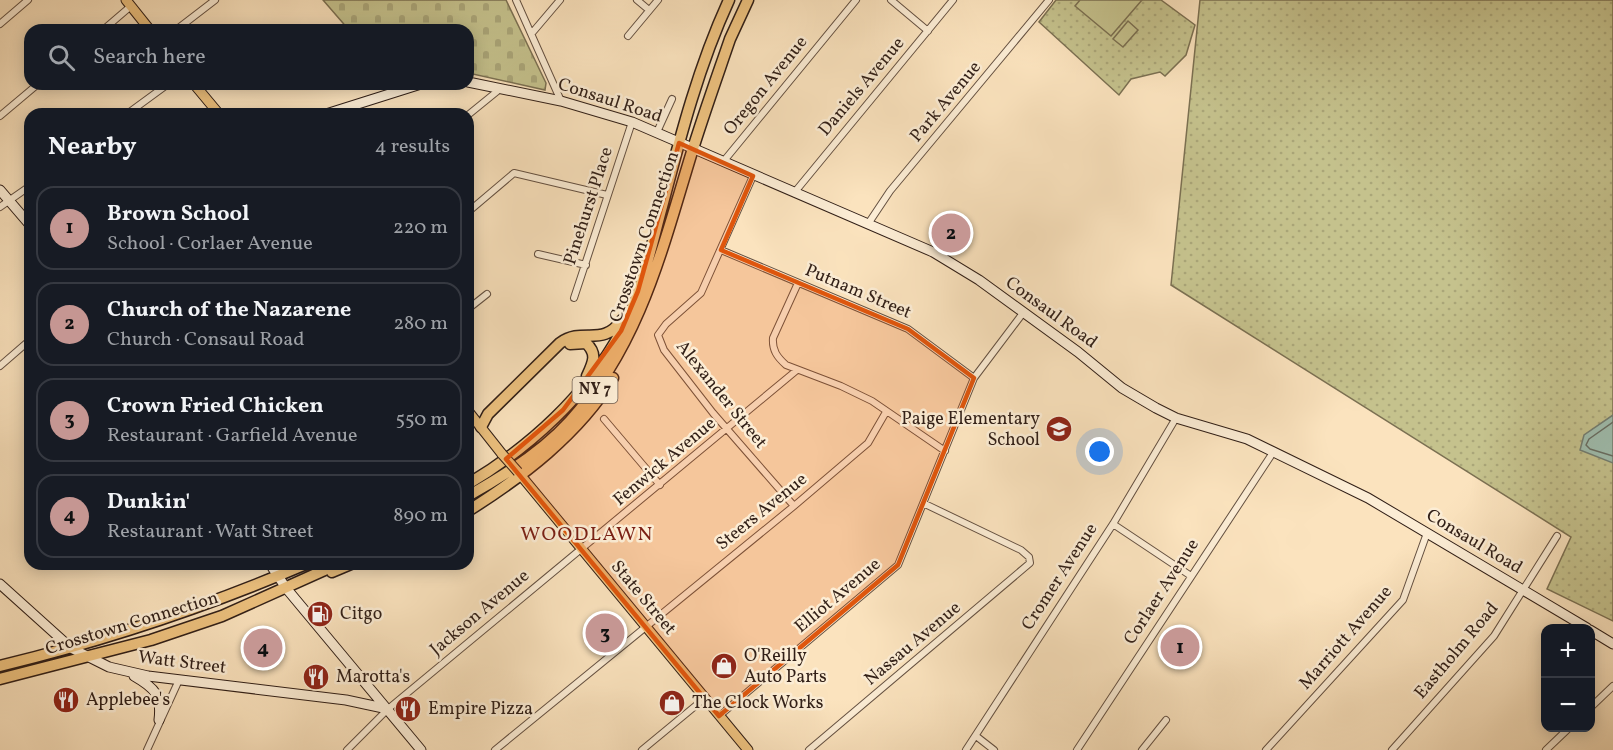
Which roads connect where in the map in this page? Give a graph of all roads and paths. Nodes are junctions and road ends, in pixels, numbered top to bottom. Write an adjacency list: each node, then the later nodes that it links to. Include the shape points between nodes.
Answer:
1 (28, 0): 15 (street)
2 (215, 0): 18 (street)
3 (516, 0): 20 (street)
4 (560, 0): 20 (street)
5 (637, 0): 14 (street)
6 (658, 0): 14 (street)
7 (729, 0): 37 (highway, Crosstown Connection / NY 7, via 695,87)
8 (748, 0): 38 (highway, Crosstown Connection / NY 7, via 730,39)
9 (856, 0): 39 (street, Oregon Avenue)
10 (891, 0): 19 (street)
11 (953, 0): 19 (street, Daniels Avenue)
12 (1049, 0): 49 (street, Park Avenue, via 890,191)
13 (128, 3): 16 (street); 17 (main road)
14 (649, 10): 21 (street)
15 (0, 24)
16 (109, 24)
17 (145, 24)
18 (184, 24)
19 (928, 31): 43 (street, Daniels Avenue)
20 (532, 33): 29 (street)
21 (628, 36)
22 (474, 83): 23 (street, Consaul Road)
23 (501, 88): 29 (street, Consaul Road); 33 (street)
24 (31, 90): 34 (street)
25 (160, 90): 30 (street)
26 (199, 90): 31 (main road)
27 (402, 90): 32 (street)
28 (672, 99): 36 (street)
29 (561, 101): 35 (street, Consaul Road)
30 (136, 108)
31 (212, 108)
32 (345, 108)
33 (474, 110)
34 (0, 116)
35 (632, 122): 36 (street, Consaul Road); 44 (street, Pinehurst Place)
36 (657, 132): 37 (street, Consaul Road)
37 (679, 143): 38 (street, Consaul Road); 54 (highway, Crosstown Connection / NY 7)
38 (692, 149): 39 (street, Consaul Road); 54 (highway, Crosstown Connection / NY 7)
39 (723, 162): 40 (street, Consaul Road)
40 (753, 176): 43 (street, Consaul Road); 50 (street, Alexander Street)
41 (0, 190): 45 (street)
42 (24, 190): 45 (street)
43 (794, 193): 49 (street, Consaul Road)
44 (607, 195): 47 (street, via 514,173); 52 (street, Pinehurst Place)
45 (9, 201): 46 (street); 48 (street)
46 (0, 207)
47 (474, 207)
48 (24, 218)
49 (868, 224): 58 (street, Consaul Road, via 952,262)
50 (721, 250): 53 (street, Putnam Street); 69 (street, Alexander Street, via 701,292 658,335 664,350)
51 (538, 254): 52 (street)
52 (586, 266): 56 (street, Pinehurst Place)
53 (798, 283): 61 (street, via 772,345 780,360); 62 (street, Putnam Street, via 908,329)
54 (644, 290): 63 (highway, Crosstown Connection / NY 7, via 597,370); 68 (highway, via 611,333 599,337 570,336 560,344 488,414); 72 (highway, via 638,331 610,383 560,441); 75 (highway, Crosstown Connection / NY 7, via 630,335 607,376 570,422 535,453)
55 (487, 294): 57 (street)
56 (574, 298)
57 (474, 304)
58 (1023, 313): 62 (street, Elliot Avenue); 65 (street, Consaul Road, via 1122,388)
59 (24, 345): 60 (street)
60 (0, 366)
61 (797, 370): 64 (street, via 841,386); 69 (street, Fenwick Avenue)
62 (974, 378): 70 (street, Elliot Avenue)
63 (577, 394): 68 (highway, via 594,360 590,347 579,341 562,347 493,420); 73 (highway, Crosstown Connection / NY 7, via 521,448)
64 (886, 411): 70 (street); 77 (street, Steers Avenue, via 868,442)
65 (1176, 418): 71 (street, Consaul Road); 79 (street, Cromer Avenue)
66 (474, 419): 68 (main road, State Street)
67 (604, 419): 74 (street)
68 (480, 427): 72 (main road, State Street, bridge)
69 (728, 429): 74 (street, Fenwick Avenue); 77 (street, Alexander Street)
70 (945, 451): 76 (street, Elliot Avenue)
71 (1274, 451): 80 (street, Consaul Road); 88 (street, Corlaer Avenue)
72 (519, 474): 78 (highway); 82 (main road, State Street)
73 (474, 480)
74 (660, 485): 82 (street, Fenwick Avenue)
75 (474, 492)
76 (925, 504): 107 (street, Elliot Avenue, via 898,565); 118 (street, Nassau Avenue, via 1029,557 1030,563)
77 (795, 506): 94 (street, Steers Avenue)
78 (474, 507)
79 (1113, 524): 88 (street); 111 (street, Cromer Avenue)
80 (1427, 533): 92 (street, Consaul Road); 123 (street, Marriott Avenue, via 1404,600)
81 (1557, 536): 92 (street, Eastholm Road)
82 (580, 549): 94 (main road, State Street); 106 (street, Jackson Avenue)
83 (274, 570): 87 (street)
84 (292, 570): 87 (highway, Crosstown Connection)
85 (325, 570): 89 (highway, Crosstown Connection)
86 (333, 570): 89 (highway)
87 (279, 576): 91 (street); 97 (highway, Crosstown Connection, via 152,624)
88 (1191, 576): 121 (street, Corlaer Avenue)
89 (300, 581): 91 (highway, Crosstown Connection)
90 (0, 584): 97 (street, Watt Street)
91 (286, 588): 98 (highway, Crosstown Connection, via 222,616); 106 (street)
92 (1523, 591): 93 (street, Consaul Road); 124 (street, Eastholm Road, via 1494,636)
93 (1580, 624)
94 (646, 626): 104 (main road, State Street); 115 (street, Steers Avenue)
95 (1595, 633): 96 (street, Consaul Road)
96 (1613, 644)
97 (71, 648): 98 (street, Watt Street); 99 (highway, Crosstown Connection)
98 (89, 658): 100 (street, Watt Street); 101 (highway, Crosstown Connection)
99 (0, 666)
100 (126, 672): 102 (street, Watt Street); 108 (street, via 157,692)
101 (0, 679)
102 (179, 680): 106 (street, Watt Street, via 346,700); 108 (street)
103 (1613, 686): 105 (street)
104 (705, 698): 107 (main road, State Street); 116 (street)
105 (1595, 703)
106 (388, 709): 113 (street, Jackson Avenue); 114 (street)
107 (719, 716): 117 (main road, State Street)
108 (159, 720): 112 (street)
109 (1166, 720): 122 (street)
110 (1565, 732): 125 (street)
111 (976, 736): 119 (street, Cromer Avenue); 120 (street)
112 (147, 750)
113 (347, 750)
114 (420, 750)
115 (495, 750)
116 (642, 750)
117 (748, 750)
118 (809, 750)
119 (966, 750)
120 (994, 750)
121 (1077, 750)
122 (1142, 750)
123 (1266, 750)
124 (1392, 750)
125 (1546, 750)

